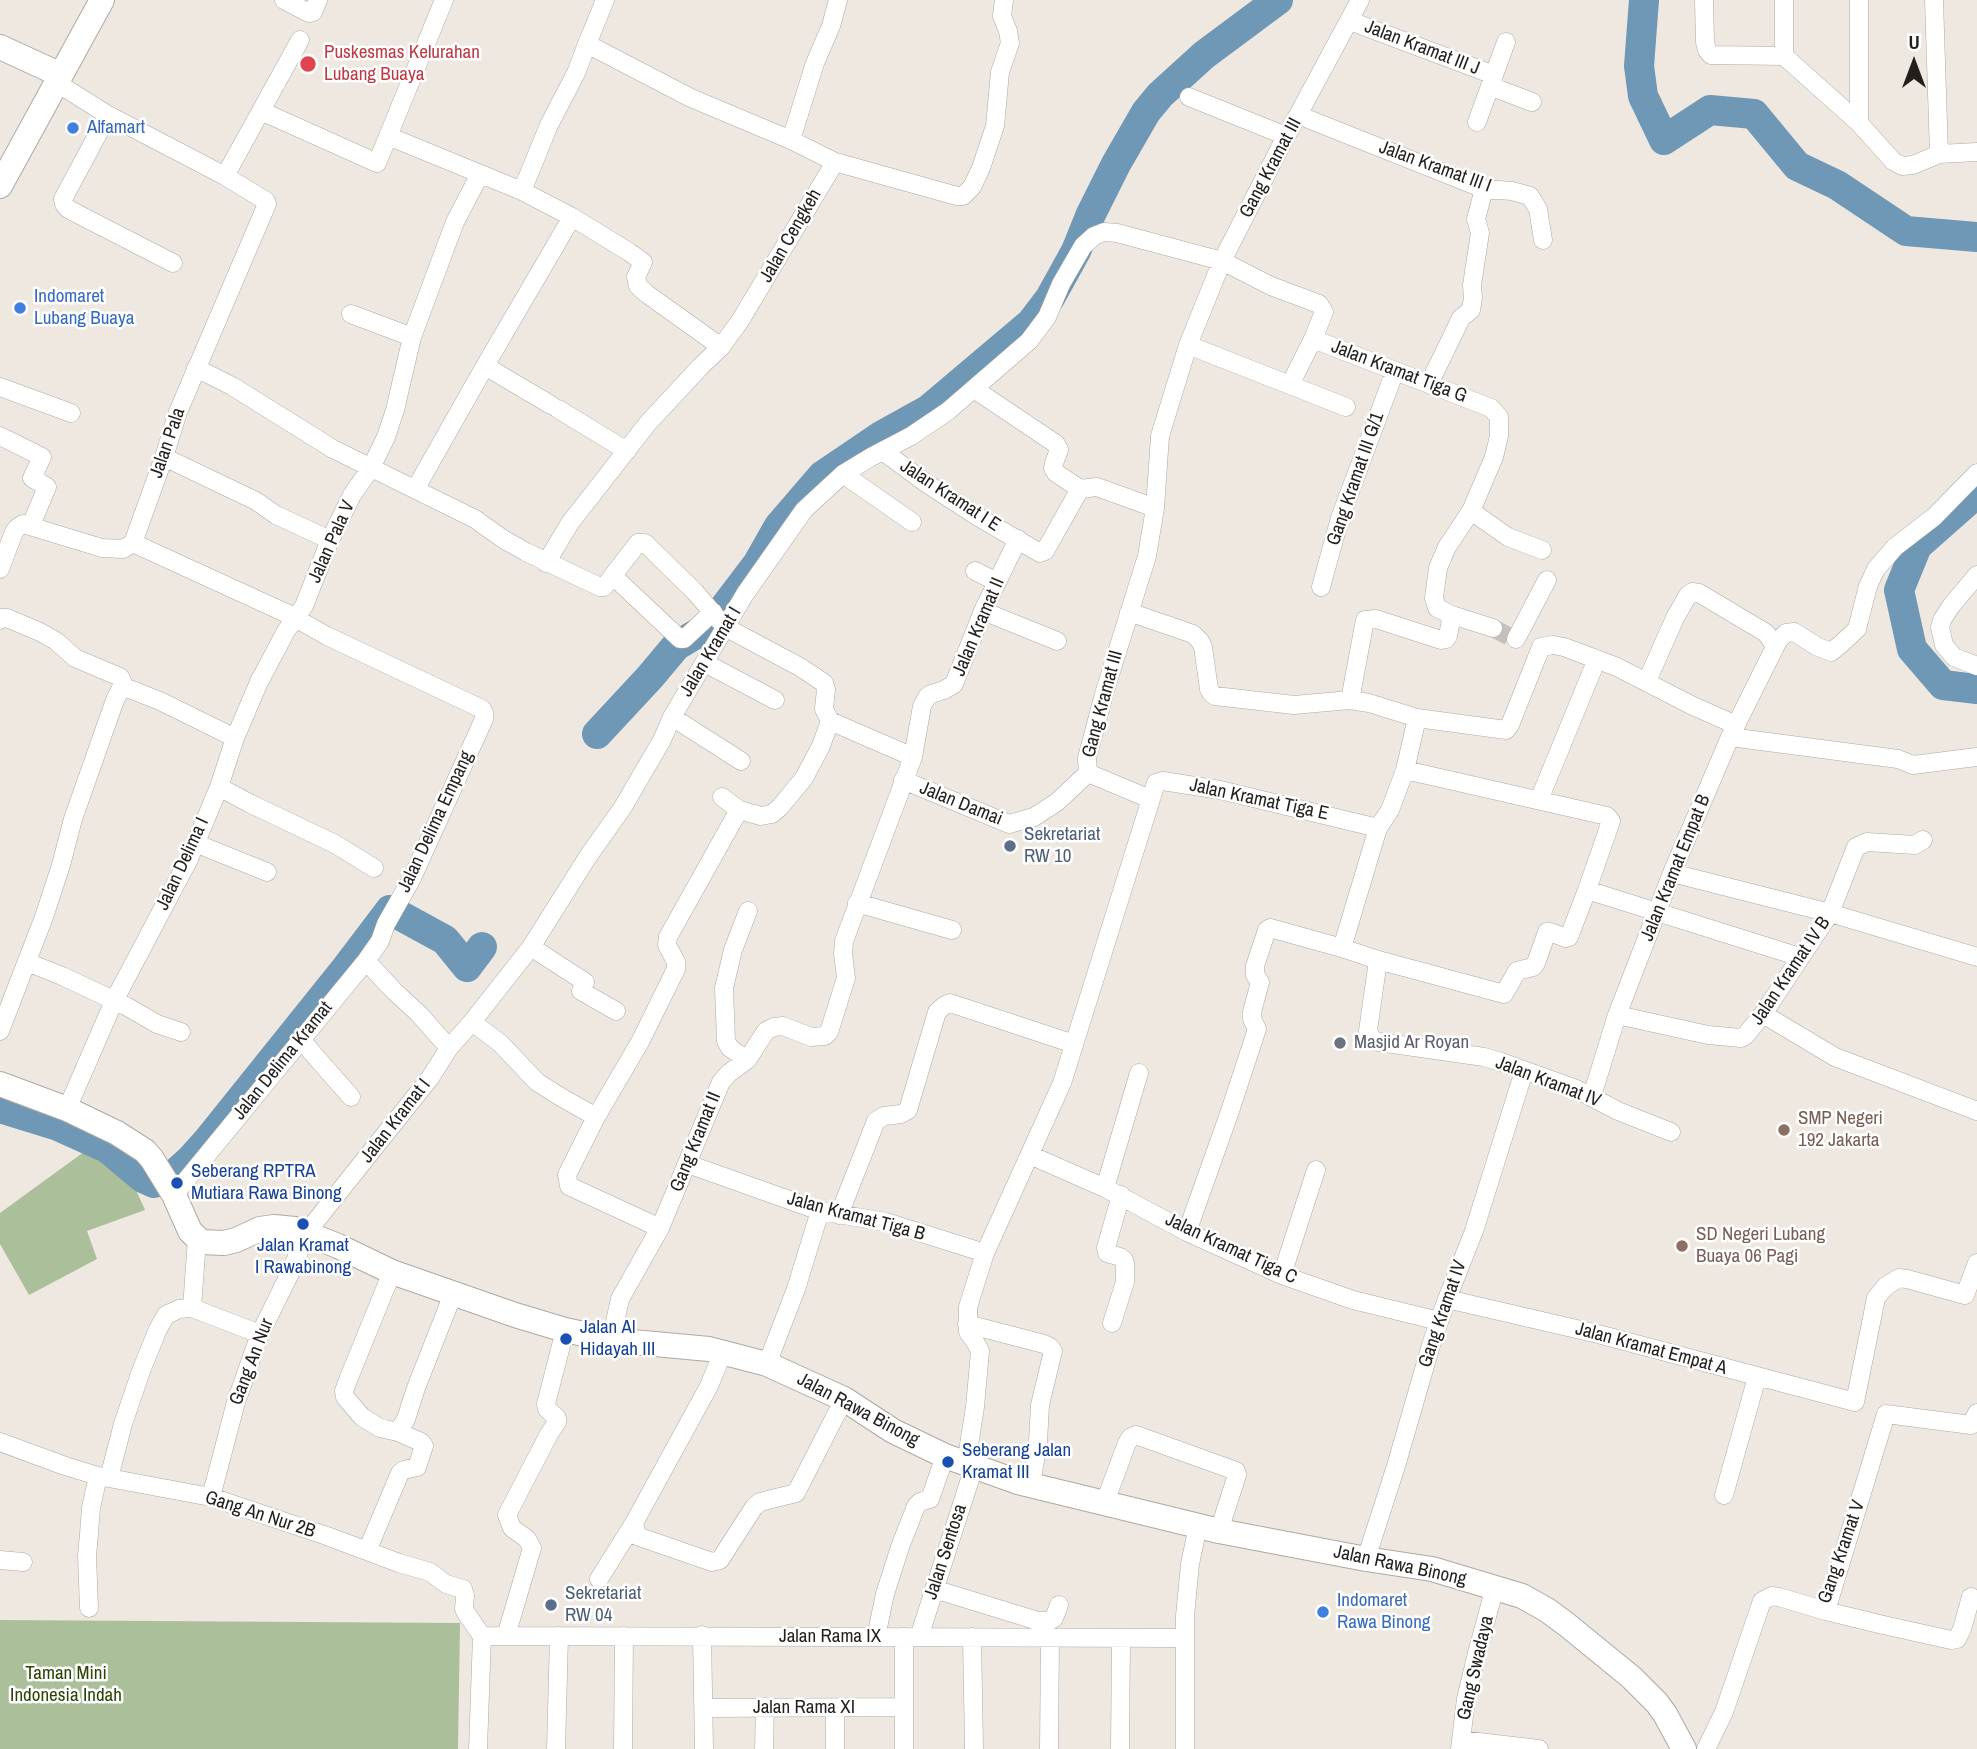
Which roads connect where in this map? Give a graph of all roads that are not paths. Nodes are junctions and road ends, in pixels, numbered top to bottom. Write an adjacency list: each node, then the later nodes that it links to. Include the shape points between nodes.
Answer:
1 (102, 0): 19 (main road)
2 (284, 0): 12 (street, via 305,12)
3 (444, 0): 28 (street)
4 (605, 0): 16 (street)
5 (838, 0): 30 (street)
6 (1004, 0): 33 (street, via 1002,20 1010,43 1000,72 996,126 967,193 939,192)
7 (1360, 0): 13 (street, Gang Kramat III)
8 (1704, 0): 18 (street, via 1705,42 1712,55)
9 (1784, 0): 18 (street)
10 (1860, 0): 27 (street)
11 (1934, 0): 32 (street)
12 (316, 6)
13 (1350, 21): 20 (street, Jalan Kramat III J); 25 (street, Gang Kramat III)
14 (300, 40): 23 (street)
15 (1506, 42): 20 (street, Jalan Kramat III J)
16 (587, 44): 30 (street, via 691,98); 38 (street)
17 (0, 47): 19 (main road)
18 (1784, 57): 27 (street)
19 (59, 79): 24 (street, Jalan Pala); 36 (main road)
20 (1492, 81): 22 (street); 26 (street, Jalan Kramat III J)
21 (1189, 97): 29 (street)
22 (1532, 102)
23 (261, 111): 28 (street, via 377,163); 35 (street)
24 (108, 115): 35 (street, Jalan Pala); 42 (street, via 64,204)
25 (1298, 115): 29 (street, Gang Kramat III); 37 (street, Jalan Kramat III I)
26 (1477, 122)
27 (1859, 123): 32 (street, via 1902,166)
28 (388, 136): 34 (street)
29 (1286, 136): 41 (street, Gang Kramat III)
30 (791, 141): 33 (street)
31 (1977, 152): 32 (street)
32 (1939, 154)
33 (835, 162): 47 (street, Jalan Cengkeh)
34 (480, 174): 38 (street); 44 (street, Jalan Pala V, via 455,222)
35 (226, 176): 49 (street, Jalan Pala, via 267,205)
36 (0, 187)
37 (1484, 189): 40 (street, Jalan Kramat III I, via 1530,196 1538,209); 51 (street, via 1476,219 1480,233 1471,310 1461,318)
38 (522, 191): 39 (street)
39 (572, 216): 47 (street, via 642,261 638,286); 48 (street)
40 (1543, 240)
41 (1222, 261): 45 (street, Jalan Kramat Tiga G, via 1319,304 1324,312); 46 (street, Gang Kramat III); 54 (street, Jalan Kramat I, via 1117,233 1094,236 1083,246 1047,317 1029,341)
42 (173, 263)
43 (351, 314): 44 (street)
44 (412, 337): 61 (street, Jalan Pala V, via 395,410)
45 (1313, 339): 50 (street, Jalan Kramat Tiga G); 52 (street)
46 (1188, 345): 52 (street); 66 (street, Gang Kramat III, via 1160,436)
47 (721, 347): 58 (street, Jalan Cengkeh)
48 (485, 366): 58 (street); 64 (street)
49 (196, 368): 60 (street, Jalan Pala); 61 (street)
50 (1395, 371): 51 (street, Jalan Kramat Tiga G); 81 (street, Gang Kramat III G/1, via 1340,518)
51 (1429, 384): 67 (street, Jalan Kramat Tiga G, via 1492,408 1499,417 1497,446)
52 (1290, 385): 55 (street)
53 (0, 387): 56 (street)
54 (974, 389): 59 (street, Jalan Kramat I); 65 (street, via 1056,444 1059,450 1053,468)
55 (1346, 407)
56 (71, 413)
57 (0, 436): 69 (street, via 42,457 32,478 47,487)
58 (627, 451): 74 (street, Jalan Cengkeh, via 570,523)
59 (884, 452): 63 (street, Jalan Kramat I); 70 (street, Jalan Kramat I E)
60 (164, 457): 71 (street); 72 (street, Jalan Pala)
61 (371, 468): 64 (street); 71 (street, Jalan Pala V)
62 (1977, 473): 90 (street, via 1876,569 1857,629 1841,644 1830,652 1794,632 1786,633)
63 (843, 474): 68 (street); 86 (street, Jalan Kramat I, via 804,510 745,594)
64 (416, 488): 74 (street)
65 (1080, 489): 66 (street, via 1097,487); 70 (street, Jalan Kramat I E, via 1044,552 1038,553)
66 (1155, 508): 83 (street, Gang Kramat III, via 1147,556)
67 (1471, 511): 73 (street, via 1508,537); 84 (street, via 1447,547 1434,589 1437,608)
68 (912, 522)
69 (31, 525): 72 (street, via 102,548 123,549); 75 (street, via 16,528)
70 (1018, 539): 80 (street, Jalan Kramat II)
71 (330, 540): 85 (street, Jalan Pala V)
72 (133, 543): 85 (street)
73 (1542, 550)
74 (546, 563): 78 (street, via 600,587)
75 (0, 569)
76 (975, 571): 80 (street)
77 (1977, 575): 94 (street, via 1940,627 1944,645 1954,657)
78 (613, 576): 86 (street, via 680,639); 86 (street, via 638,543 645,543)
79 (1547, 580): 91 (street, via 1513,638)
80 (997, 582): 82 (street, Jalan Kramat II)
81 (1321, 587)
82 (983, 611): 89 (street); 104 (street, Jalan Kramat II, via 954,684 923,701)
83 (1129, 612): 98 (street, via 1194,634 1203,648 1209,689 1215,696 1294,705); 108 (street, Gang Kramat III, via 1087,758)
84 (1452, 615): 88 (street); 98 (street, via 1448,636 1441,640 1376,619 1365,620)
85 (295, 618): 103 (street, Jalan Delima I, via 259,682); 126 (street, Jalan Delima Empang, via 484,713 412,878)
86 (718, 619): 93 (street, Jalan Kramat I); 101 (street, via 824,683 824,709)
87 (0, 620): 96 (street, via 7,618 40,632 75,658 120,677)
88 (1493, 628)
89 (1057, 641)
90 (1775, 646): 95 (street, via 1766,633 1692,592); 102 (street, Jalan Kramat Empat B)
91 (1541, 647): 92 (street, via 1564,647); 100 (street, via 1508,729)
92 (1597, 659): 95 (street); 113 (street)
93 (705, 663): 97 (street); 99 (street, Jalan Kramat I)
94 (1977, 666)
95 (1647, 681): 102 (street)
96 (122, 686): 103 (street); 134 (street)
97 (775, 700)
98 (1350, 700): 100 (street)
99 (671, 717): 106 (street); 128 (street, Jalan Kramat I, via 623,807)
100 (1417, 718): 107 (street)
101 (830, 721): 104 (street); 114 (street, via 804,778 780,807 761,816)
102 (1733, 731): 105 (street, via 1913,765); 120 (street, Jalan Kramat Empat B)
103 (235, 738): 110 (street, Jalan Delima I)
104 (912, 757): 109 (street, Jalan Kramat II)
105 (1977, 757)
106 (741, 761)
107 (1405, 770): 113 (street); 115 (street)
108 (1088, 773): 109 (street, Jalan Damai, via 1034,817 1009,824); 112 (street, Gang Kramat III)
109 (903, 780): 122 (street, Gang Kramat II)
110 (219, 787): 117 (street, Jalan Delima I); 118 (street)
111 (722, 797): 114 (street)
112 (1150, 799): 115 (street, Jalan Kramat Tiga E, via 1156,783 1163,780); 143 (street)
113 (1539, 800): 121 (street, via 1610,818)
114 (738, 810): 153 (street, via 672,926 667,945 676,969)
115 (1378, 828): 129 (street)
116 (1923, 840): 124 (street, Jalan Kramat IV B, via 1915,845 1867,842 1856,847)
117 (195, 843): 119 (street); 135 (street, Jalan Delima I)
118 (374, 868)
119 (267, 872)
120 (1672, 873): 124 (street); 125 (street, Jalan Kramat Empat B)
121 (1587, 890): 125 (street); 132 (street, via 1569,937 1545,933 1536,964 1518,970 1504,993)
122 (857, 903): 127 (street); 145 (street, Gang Kramat II, via 843,947 845,984 829,1032 811,1037 774,1027 766,1031)
123 (748, 911): 145 (street, via 724,988 726,1041)
124 (1830, 912): 130 (street, Jalan Kramat IV B); 131 (street)
125 (1658, 913): 130 (street); 138 (street, Jalan Kramat Empat B)
126 (387, 924): 133 (street, Jalan Delima Kramat)
127 (952, 930)
128 (531, 947): 136 (street, via 585,982 581,991); 139 (street, Jalan Kramat I)
129 (1342, 948): 132 (street); 164 (street, via 1267,930 1255,966 1260,982 1252,1019 1257,1029)
130 (1800, 957): 137 (street, Jalan Kramat IV B)
131 (1977, 957)
132 (1378, 960): 146 (street, Jalan Kramat IV, via 1368,1031 1372,1039 1484,1058)
133 (366, 961): 142 (street, Jalan Delima Kramat); 144 (street)
134 (27, 962): 135 (street); 140 (street)
135 (114, 1001): 141 (street); 151 (street, Jalan Delima I)
136 (616, 1012)
137 (1763, 1014): 138 (street, Jalan Kramat IV B, via 1741,1038); 152 (street, via 1835,1057)
138 (1617, 1015): 149 (street, Jalan Kramat Empat B)
139 (472, 1022): 144 (street, Jalan Kramat I); 153 (street, via 537,1082)
140 (0, 1031)
141 (181, 1032)
142 (301, 1040): 150 (street); 158 (street, Jalan Delima Kramat)
143 (1074, 1044): 155 (street); 161 (street, via 945,1004 937,1012 908,1110 876,1121)
144 (449, 1048): 163 (street, Jalan Kramat I)
145 (747, 1060): 156 (street, Gang Kramat II, via 721,1082)
146 (1524, 1071): 149 (street, Jalan Kramat IV); 171 (street, Gang Kramat IV, via 1474,1231)
147 (1139, 1073): 159 (street)
148 (0, 1084): 151 (main road)
149 (1592, 1096): 154 (street, Jalan Kramat IV)
150 (351, 1097)
151 (67, 1109): 158 (main road, via 138,1146)
152 (1977, 1111)
153 (596, 1117): 162 (street, via 567,1175 569,1186)
154 (1671, 1132)
155 (1030, 1155): 159 (street, Jalan Kramat Tiga C); 166 (street)
156 (688, 1164): 160 (street, Jalan Kramat Tiga B); 162 (street, Gang Kramat II)
157 (1316, 1170): 169 (street)
158 (168, 1184): 165 (main road)
159 (1113, 1192): 164 (street, Jalan Kramat Tiga C); 175 (street, via 1106,1248 1107,1253 1124,1260 1125,1282)
160 (820, 1212): 161 (street, Jalan Kramat Tiga B); 181 (street)
161 (839, 1215): 166 (street, Jalan Kramat Tiga B, via 886,1223)
162 (660, 1228): 179 (street, Gang Kramat II, via 620,1299)
163 (307, 1232): 165 (main road, Jalan Rawa Binong, via 274,1227 224,1243); 168 (main road, Jalan Rawa Binong); 178 (street, Gang An Nur)
164 (1187, 1232): 169 (street, Jalan Kramat Tiga C)
165 (197, 1239): 173 (street)
166 (985, 1252): 176 (street)
167 (1977, 1263): 172 (street)
168 (392, 1272): 170 (main road, Jalan Rawa Binong); 185 (street, via 344,1391 362,1417)
169 (1282, 1275): 174 (street, Jalan Kramat Tiga C, via 1353,1300)
170 (453, 1294): 177 (main road, Jalan Rawa Binong); 185 (street)
171 (1447, 1299): 174 (street, Gang Kramat IV); 182 (street, Jalan Kramat Empat A)
172 (1971, 1299): 182 (street, Jalan Kramat Empat A, via 1907,1279 1886,1286 1876,1298 1854,1402)
173 (192, 1308): 178 (street); 188 (street, via 166,1315 158,1329)
174 (1439, 1321): 196 (street, Gang Kramat IV)
175 (1112, 1323)
176 (967, 1324): 187 (street, via 979,1351 975,1407); 189 (street, via 1044,1344 1053,1351 1040,1405)
177 (565, 1330): 179 (main road, Jalan Rawa Binong); 206 (street, via 546,1404 557,1422 507,1515 512,1528 532,1548)
178 (260, 1334): 191 (street, Gang An Nur)
179 (611, 1340): 180 (main road, Jalan Rawa Binong)
180 (723, 1352): 181 (main road, Jalan Rawa Binong); 193 (street)
181 (767, 1364): 183 (main road, Jalan Rawa Binong)
182 (1757, 1377): 190 (street)
183 (844, 1399): 187 (main road, Jalan Rawa Binong, via 893,1431); 193 (street, via 797,1492 754,1507 720,1560 712,1562 636,1536)
184 (1975, 1421): 205 (street, Gang Kramat V, via 1886,1414)
185 (398, 1432): 195 (street, via 424,1446 416,1467 400,1473)
186 (0, 1442): 188 (street, Gang An Nur 2B)
187 (962, 1462): 189 (main road, Jalan Rawa Binong); 201 (street, Jalan Sentosa); 210 (street, via 930,1499 916,1506 885,1594)
188 (103, 1477): 191 (street, Gang An Nur 2B); 204 (street, via 91,1508)
189 (1031, 1485): 192 (main road, Jalan Rawa Binong)
190 (1724, 1495)
191 (211, 1497): 195 (street, Gang An Nur 2B)
192 (1105, 1502): 194 (main road, Jalan Rawa Binong); 194 (street, via 1131,1437 1136,1435 1236,1471)
193 (634, 1522): 199 (street)
194 (1208, 1528): 196 (main road, Jalan Rawa Binong); 215 (street, via 1189,1575)
195 (367, 1551): 216 (street, Gang An Nur 2B, via 430,1572 463,1589 466,1614)
196 (1366, 1559): 200 (main road, Jalan Rawa Binong, via 1432,1569)
197 (0, 1560): 198 (street)
198 (23, 1562)
199 (599, 1579)
200 (1495, 1587): 221 (street, Gang Swadaya, via 1466,1699); 234 (main road, Jalan Rawa Binong, via 1547,1610 1622,1670 1657,1703)
201 (934, 1590): 203 (street, via 1038,1621 1055,1618); 211 (street, Jalan Sentosa)
202 (1971, 1597): 205 (street, via 1962,1629 1957,1639 1951,1640)
203 (1059, 1605)
204 (89, 1608)
205 (1826, 1611): 235 (street, Gang Kramat V, via 1779,1597 1762,1601 1724,1712)
206 (506, 1636): 207 (street, Jalan Rama IX); 216 (street, Jalan Rama IX)
207 (559, 1636): 208 (street, Jalan Rama IX); 223 (street)
208 (624, 1636): 209 (street, Jalan Rama IX); 224 (street)
209 (702, 1636): 210 (street, Jalan Rama IX); 219 (street)
210 (876, 1637): 211 (street, Jalan Rama IX)
211 (911, 1637): 212 (street, Jalan Rama IX); 218 (street, Jalan Sentosa)
212 (972, 1637): 213 (street, Jalan Rama IX); 229 (street)
213 (1050, 1638): 214 (street, Jalan Rama IX); 230 (street)
214 (1121, 1638): 215 (street, Jalan Rama IX); 231 (street)
215 (1185, 1638): 232 (street)
216 (481, 1639): 222 (street)
217 (765, 1707): 219 (street, Jalan Rama XI); 220 (street, Jalan Rama XI); 226 (street)
218 (904, 1707): 220 (street, Jalan Rama XI); 228 (street, Jalan Sentosa)
219 (704, 1708): 225 (street)
220 (835, 1708): 227 (street)
221 (1461, 1745): 233 (street)
222 (478, 1749)
223 (556, 1749)
224 (623, 1749)
225 (704, 1749)
226 (764, 1749)
227 (835, 1749)
228 (904, 1749)
229 (974, 1749)
230 (1049, 1749)
231 (1120, 1749)
232 (1185, 1749)
233 (1539, 1749)
234 (1684, 1749)
235 (1706, 1749)

